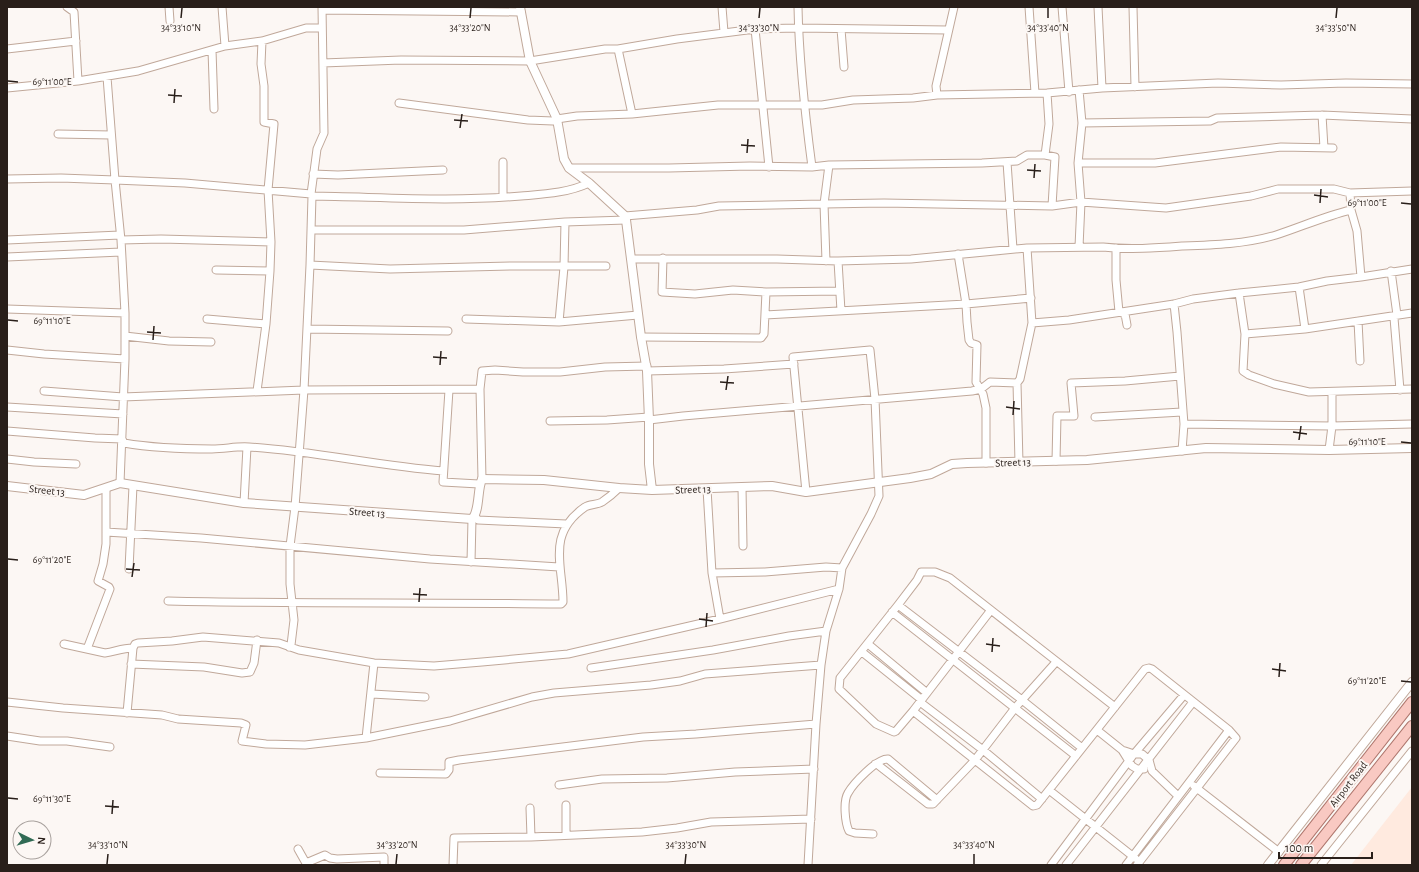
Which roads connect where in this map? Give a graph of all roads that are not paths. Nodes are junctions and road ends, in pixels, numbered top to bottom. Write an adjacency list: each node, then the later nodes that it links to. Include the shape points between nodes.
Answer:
1 (67, 7): 20 (street, via 74,12)
2 (169, 7): 13 (street)
3 (222, 7): 22 (street)
4 (722, 7): 19 (street)
5 (798, 7): 15 (street)
6 (954, 7): 18 (street)
7 (1029, 7): 37 (street)
8 (1062, 7): 36 (street)
9 (1098, 7): 34 (street)
10 (1133, 7): 32 (street)
11 (322, 9): 12 (street); 14 (street)
12 (520, 10): 26 (street)
13 (170, 21)
14 (322, 28): 21 (street, via 306,28); 27 (street)
15 (798, 28): 16 (street); 17 (street); 41 (street)
16 (841, 28): 18 (street); 28 (street)
17 (755, 29): 19 (street); 42 (street)
18 (948, 30): 39 (street, via 936,86)
19 (724, 32): 24 (street)
20 (76, 41): 23 (street); 30 (street)
21 (262, 41): 22 (street); 66 (street, via 264,122 274,124)
22 (225, 46): 25 (street)
23 (7, 49)
24 (618, 49): 26 (street); 44 (street)
25 (212, 50): 29 (street, via 138,71); 43 (street)
26 (530, 61): 27 (street, via 401,60); 46 (street)
27 (323, 63): 62 (street, via 324,133 317,149)
28 (844, 67)
29 (107, 76): 30 (street); 50 (street)
30 (78, 81): 33 (street)
31 (1412, 84): 32 (street, via 1218,83)
32 (1136, 87): 34 (street)
33 (7, 88)
34 (1102, 88): 35 (street)
35 (1079, 90): 36 (street); 48 (street)
36 (1069, 92): 38 (street)
37 (1035, 93): 38 (street); 39 (street)
38 (1047, 93): 53 (street, via 1049,124)
39 (937, 95): 41 (street)
40 (399, 103): 46 (street, via 528,120)
41 (804, 104): 42 (street); 59 (street)
42 (763, 105): 44 (street, via 718,105); 58 (street)
43 (214, 109)
44 (632, 114): 46 (street)
45 (1322, 115): 47 (street); 48 (street, via 1217,118 1210,121); 51 (street)
46 (557, 119): 60 (street, via 564,159)
47 (1412, 119)
48 (1082, 123): 56 (street)
49 (58, 134): 50 (street)
50 (111, 135): 64 (street)
51 (1324, 148): 52 (street); 56 (street, via 1281,147 1155,163)
52 (1333, 148)
53 (1045, 155): 55 (street, via 1027,155 1018,161); 74 (street, via 1055,157)
54 (503, 162): 70 (street)
55 (1007, 162): 57 (street); 73 (street)
56 (1078, 163): 71 (street)
57 (829, 165): 59 (street); 72 (street)
58 (769, 167): 59 (street); 60 (street)
59 (812, 167)
60 (569, 168): 65 (street)
61 (443, 170): 62 (street)
62 (313, 174): 69 (street)
63 (7, 179): 64 (street)
64 (115, 180): 66 (street); 79 (street)
65 (589, 183): 70 (street, via 554,193); 76 (street)
66 (268, 190): 69 (street); 81 (street)
67 (1412, 191): 68 (street)
68 (1350, 193): 71 (street, via 1334,189 1278,189 1251,196 1166,208); 75 (street)
69 (311, 195): 70 (street, via 468,199); 78 (street)
70 (503, 197)
71 (1081, 202): 74 (street); 82 (street)
72 (824, 204): 73 (street); 76 (street, via 719,206); 91 (street)
73 (1009, 204): 74 (street); 85 (street)
74 (1052, 206)
75 (1351, 210): 84 (street, via 1275,235 1235,243); 100 (street, via 1357,231)
76 (626, 218): 77 (street); 90 (street)
77 (565, 222): 78 (street, via 464,230); 95 (street)
78 (311, 230): 93 (street)
79 (120, 237): 80 (street); 81 (street); 86 (street)
80 (7, 240)
81 (271, 242): 98 (street)
82 (1079, 247): 83 (street); 84 (street)
83 (1027, 248): 85 (street); 105 (street)
84 (1116, 248): 110 (street)
85 (1013, 250): 87 (street)
86 (121, 252): 88 (street); 111 (street)
87 (958, 254): 92 (street, via 910,259); 106 (street)
88 (7, 257)
89 (663, 258): 90 (street); 91 (street, via 777,258); 103 (street, via 662,292)
90 (632, 259): 113 (street)
91 (826, 261): 92 (street)
92 (838, 261): 102 (street)
93 (310, 265): 95 (street, via 390,269); 124 (street)
94 (606, 266): 95 (street)
95 (564, 267): 119 (street)
96 (1412, 269): 99 (street)
97 (216, 270): 98 (street)
98 (270, 271): 121 (street)
99 (1391, 272): 100 (street); 115 (street)
100 (1361, 277): 101 (street)
101 (1299, 287): 104 (street); 123 (street)
102 (840, 291): 103 (street); 109 (street)
103 (766, 292): 114 (street)
104 (1240, 293): 107 (street); 126 (street)
105 (1031, 298): 106 (street); 120 (street)
106 (966, 304): 109 (street); 138 (street, via 969,340 977,345 976,382)
107 (1174, 304): 110 (street); 135 (street)
108 (7, 309): 111 (street)
109 (841, 311): 114 (street)
110 (1119, 312): 120 (street); 122 (street, via 1125,314)
111 (125, 313): 127 (street)
112 (1412, 313): 115 (street)
113 (638, 315): 119 (street); 128 (street)
114 (765, 315): 128 (street, via 764,334 761,338)
115 (1397, 315): 118 (street); 143 (street, via 1394,318)
116 (207, 319): 121 (street)
117 (466, 319): 119 (street)
118 (1358, 321): 123 (street); 132 (street)
119 (559, 322)
120 (1032, 323): 136 (street)
121 (266, 324): 144 (street)
122 (1127, 324)
123 (1305, 328): 126 (street)
124 (307, 329): 125 (street); 141 (street)
125 (448, 331)
126 (1245, 334): 145 (street, via 1243,372 1298,390)
127 (125, 336): 129 (street); 131 (street)
128 (641, 337): 134 (street)
129 (211, 342)
130 (7, 350): 131 (street)
131 (126, 359): 146 (street)
132 (1360, 361)
133 (794, 364): 134 (street, via 724,369); 147 (street, via 793,357 870,350); 149 (street)
134 (647, 369): 137 (street, via 605,366 560,372 482,370); 153 (street)
135 (1180, 376): 150 (street); 166 (street, via 1071,383 1074,416 1057,416)
136 (1017, 383): 138 (street, via 990,382); 168 (street)
137 (480, 389): 142 (street); 171 (street)
138 (981, 389): 147 (street); 167 (street, via 986,408)
139 (1412, 389): 143 (street)
140 (44, 390): 146 (street)
141 (304, 390): 142 (street); 144 (street); 163 (street)
142 (449, 390): 170 (street)
143 (1400, 390): 145 (street)
144 (257, 391): 146 (street)
145 (1332, 392): 157 (street)
146 (123, 397): 151 (street)
147 (875, 399): 149 (street); 172 (street)
148 (7, 407): 151 (street)
149 (798, 407): 153 (street); 181 (street)
150 (1182, 412): 152 (street); 155 (street)
151 (123, 414): 159 (street)
152 (1095, 417)
153 (649, 419): 154 (street); 180 (street)
154 (550, 421)
155 (1184, 424): 157 (street); 164 (street)
156 (1412, 424): 157 (street)
157 (1332, 426): 162 (street)
158 (7, 431): 159 (street)
159 (122, 439): 160 (street, via 124,443 150,447); 173 (street)
160 (247, 447): 163 (street); 182 (street)
161 (1412, 448): 162 (street, Street 13)
162 (1329, 450): 164 (street, Street 13, via 1206,448)
163 (298, 451): 170 (street, via 413,469); 183 (street)
164 (1182, 451): 166 (street, Street 13)
165 (7, 459): 169 (street)
166 (1056, 461): 168 (street, Street 13)
167 (986, 463): 168 (street, Street 13); 172 (street, Street 13, via 952,464 931,474)
168 (1018, 463)
169 (76, 464)
170 (443, 471): 171 (street, via 443,482)
171 (480, 482): 178 (street, Street 13, via 544,480); 184 (street)
172 (878, 482): 181 (street, Street 13); 192 (street, via 879,496)
173 (120, 483): 175 (street, Street 13); 177 (street, Street 13)
174 (7, 486): 177 (street, Street 13, via 84,495)
175 (132, 486): 182 (street, Street 13); 187 (street)
176 (742, 486): 179 (street, Street 13); 181 (street, Street 13, via 772,486); 189 (street)
177 (106, 488): 186 (street)
178 (619, 488): 180 (street, Street 13); 185 (street, via 602,502 586,506)
179 (707, 489): 180 (street, Street 13); 194 (street)
180 (652, 490)
181 (806, 492)
182 (244, 503): 183 (street, Street 13)
183 (295, 507): 184 (street, Street 13); 188 (street)
184 (473, 518): 185 (street); 190 (street)
185 (566, 524): 191 (street, via 560,542)
186 (106, 532): 187 (street); 208 (street, via 103,564 98,581 110,590)
187 (131, 533): 188 (street); 193 (street)
188 (290, 546): 190 (street); 197 (street)
189 (743, 546)
190 (471, 562): 191 (street)
191 (559, 567): 197 (street, via 563,595 561,604)
192 (842, 568): 194 (street); 195 (street)
193 (129, 569)
194 (712, 573): 201 (street)
195 (839, 589): 201 (street); 202 (street)
196 (168, 601): 197 (street)
197 (293, 603): 206 (street, via 294,620)
198 (898, 605): 199 (street, via 922,572 935,572 950,578); 200 (street); 209 (street)
199 (991, 610): 209 (street); 212 (street)
200 (892, 612): 205 (street); 211 (street)
201 (720, 619): 213 (street, via 568,654 434,666)
202 (826, 631): 215 (street); 216 (street)
203 (257, 640): 206 (street); 207 (street, via 203,637 138,643); 214 (street, via 250,672)
204 (64, 644): 208 (street)
205 (868, 644): 210 (street); 218 (street)
206 (289, 647): 213 (street)
207 (133, 648): 208 (street, via 105,653); 214 (street)
208 (87, 649)
209 (959, 651): 211 (street); 222 (street)
210 (862, 652): 223 (street); 229 (street, via 840,678 839,689 845,696 876,724 894,732)
211 (953, 660): 218 (street); 228 (street)
212 (1056, 662): 222 (street); 227 (street)
213 (374, 663): 219 (street)
214 (131, 664): 230 (street)
215 (821, 665): 231 (street); 236 (street, via 705,674 651,685 554,693 532,697 450,722)
216 (590, 668)
217 (1412, 682): 255 (street)
218 (927, 693): 223 (street)
219 (372, 694): 221 (street); 236 (street)
220 (1184, 695): 225 (street); 227 (street, via 1149,668 1145,669); 243 (street)
221 (425, 697)
222 (1022, 700): 228 (street); 238 (street)
223 (921, 701): 229 (street); 239 (street)
224 (7, 702): 230 (street)
225 (1193, 702): 234 (street); 246 (street)
226 (1412, 702): 242 (main road, Airport Road)
227 (1115, 707): 233 (street)
228 (1015, 708): 239 (street); 244 (street)
229 (913, 711): 245 (street)
230 (127, 713): 236 (street, via 246,724 242,741 266,744 305,744)
231 (816, 724): 250 (street); 253 (street, via 643,737 459,760 449,762 446,774)
232 (1412, 726): 248 (main road, Airport Road)
233 (1097, 730): 238 (street); 240 (street)
234 (1229, 730): 254 (street); 257 (street, via 1236,738)
235 (7, 736): 237 (street)
236 (366, 738)
237 (110, 747)
238 (1082, 748): 244 (street)
239 (983, 750): 245 (street); 261 (street)
240 (1122, 750): 243 (street); 247 (street)
241 (1412, 751): 285 (street)
242 (1373, 753): 248 (main road); 259 (main road, Airport Road)
243 (1134, 754): 246 (street, via 1142,754); 247 (street)
244 (1076, 756): 258 (street)
245 (975, 760): 261 (street, via 1034,806); 262 (street)
246 (1149, 760): 251 (street); 252 (street)
247 (1129, 762): 251 (street, via 1137,769); 266 (street)
248 (1383, 762): 275 (main road, Airport Road)
249 (875, 764): 262 (street, via 928,804 933,804); 262 (street, via 888,759); 268 (street, via 847,794 846,803 846,824 849,831)
250 (814, 769): 256 (street, via 667,778 602,779); 265 (street)
251 (1142, 769): 252 (street); 267 (street)
252 (1152, 770): 260 (street)
253 (380, 773)
254 (1189, 782): 257 (street); 260 (street)
255 (1333, 783): 259 (street); 272 (street)
256 (559, 785)
257 (1197, 789): 272 (street); 274 (street)
258 (1049, 790): 261 (street); 266 (street)
259 (1343, 790): 284 (main road, Airport Road)
260 (1178, 796): 273 (street)
261 (1042, 799)
262 (937, 800)
263 (566, 805): 269 (street)
264 (530, 808): 270 (street)
265 (811, 819): 269 (street, via 711,822 642,832); 279 (street)
266 (1086, 820): 267 (street); 280 (street)
267 (1096, 827): 273 (street); 281 (street)
268 (873, 834)
269 (566, 835): 270 (street)
270 (531, 837): 278 (street, via 454,838)
271 (298, 849): 276 (street)
272 (1279, 852): 283 (street)
273 (1133, 856): 274 (street); 282 (street)
274 (1139, 863)
275 (1304, 863)
276 (306, 864): 277 (street, via 325,855 337,859 384,857)
277 (384, 865)
278 (453, 865)
279 (808, 865)
280 (1050, 865)
281 (1066, 865)
282 (1126, 865)
283 (1268, 865)
284 (1284, 865)
285 (1321, 865)

